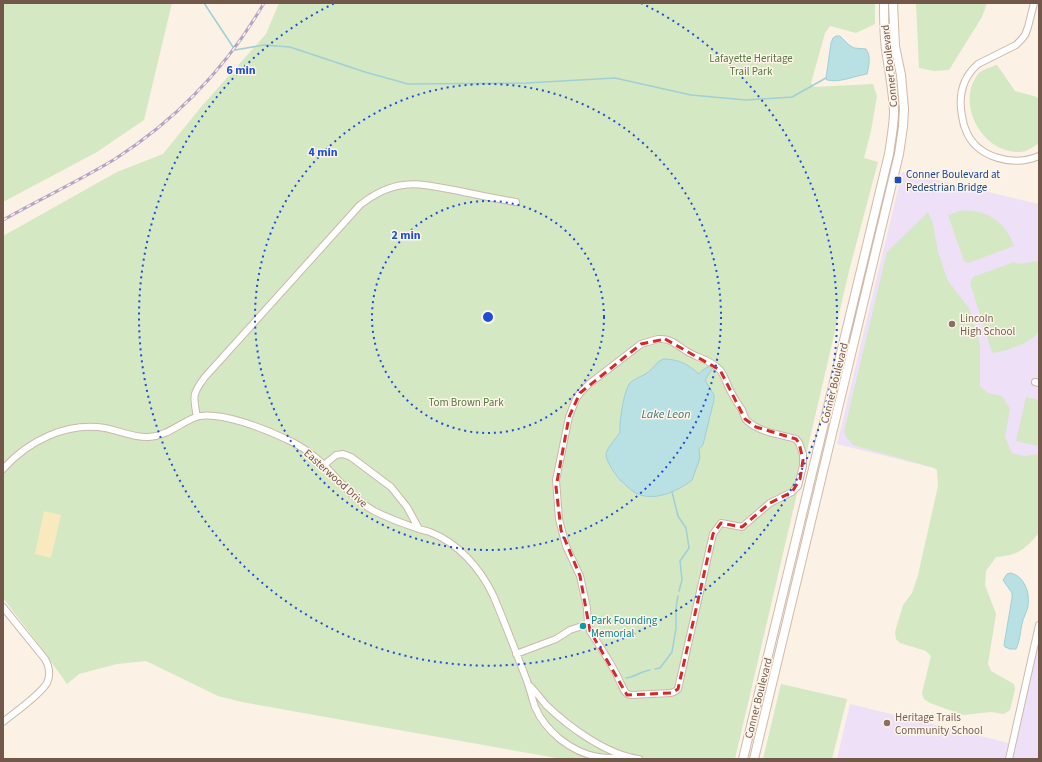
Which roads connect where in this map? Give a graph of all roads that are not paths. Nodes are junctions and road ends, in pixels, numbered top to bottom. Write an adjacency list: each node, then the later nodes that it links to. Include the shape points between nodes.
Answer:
1 (884, 3): 5 (main road, Conner Boulevard, via 886,50 894,110)
2 (893, 3): 6 (main road, Conner Boulevard, via 895,46 904,110)
3 (1034, 3): 4 (street, via 1025,35 1016,44 973,68 964,80 960,99 965,128 970,138 986,153 1014,161)
4 (1039, 156)
5 (885, 172): 6 (main road); 12 (main road, Conner Boulevard)
6 (894, 174): 13 (main road, Conner Boulevard)
7 (516, 202): 8 (street, via 423,184 392,187 374,195 360,205 201,382 194,396)
8 (197, 417): 9 (street, Easterwood Drive, via 220,416 262,429 302,447); 10 (street, Easterwood Drive, via 161,435 148,438 98,428 60,431 27,447)
9 (324, 465): 11 (street, Easterwood Drive, via 360,502 383,515); 11 (street, via 336,456 343,454 351,457 390,487 407,507)
10 (3, 469)
11 (419, 529): 17 (street, Easterwood Drive, via 444,539 477,568 493,595)
12 (792, 557): 13 (main road); 22 (main road, Conner Boulevard)
13 (801, 559): 23 (main road, Conner Boulevard)
14 (3, 607): 19 (street, via 45,659 49,669 48,679 43,688)
15 (588, 624): 15 (street, via 580,576 561,530 556,487 569,416 580,393 626,354 641,344 666,339 687,352 709,361 720,370 745,419 763,430 796,439 803,454 798,486 792,492 770,503 742,527 721,522 713,534 680,684 676,691 627,695); 17 (street)
16 (1039, 625): 24 (street)
17 (516, 654): 18 (street, Easterwood Drive)
18 (528, 683): 20 (street, Easterwood Drive, via 546,704 577,729 607,749); 20 (street, Easterwood Drive, via 535,707 544,722 560,739 597,757)
19 (3, 722)
20 (631, 758): 21 (street, Easterwood Drive)
21 (639, 759)
22 (743, 759)
23 (754, 759)
24 (1009, 759)

